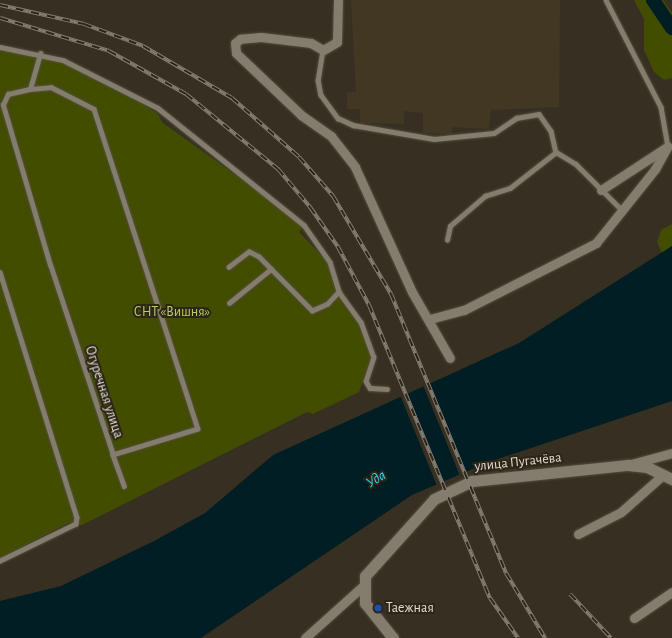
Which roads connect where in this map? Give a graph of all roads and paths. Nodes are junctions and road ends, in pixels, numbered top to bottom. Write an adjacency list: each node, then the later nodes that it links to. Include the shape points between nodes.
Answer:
1 (338, 0): 4 (street, via 337,42)
2 (606, 0): 7 (lane, via 661,107)
3 (0, 47): 5 (lane)
4 (323, 50): 8 (lane, via 318,80 321,95 338,118 353,125 434,139 494,132 516,118 539,114 551,132); 17 (street, via 282,37 240,39 235,43 236,53 302,115 331,136 355,167 412,292)
5 (40, 53): 6 (lane); 15 (lane, via 63,60 158,108 209,148 304,225 330,262)
6 (30, 89): 21 (lane, Огуречная улица, via 8,94 3,100 8,129); 21 (lane, Огуречная улица, via 51,87 94,109 198,429)
7 (668, 146): 9 (street); 10 (street, via 656,170)
8 (556, 152): 9 (lane, via 576,164); 11 (lane, via 510,188 485,196 450,226)
9 (601, 190): 10 (lane)
10 (623, 211): 17 (street, via 596,243 571,258 464,310)
11 (447, 240)
12 (229, 267): 13 (lane, via 249,252)
13 (271, 269): 15 (lane, via 312,311 328,304); 16 (lane)
14 (0, 272): 26 (lane, via 77,517 76,524)
15 (339, 292): 19 (lane, via 361,322 374,357 366,381 370,388)
16 (228, 303)
17 (430, 319): 18 (street)
18 (450, 358)
19 (387, 389)
20 (672, 453): 22 (street)
21 (113, 455): 24 (lane)
22 (628, 465): 23 (street, улица Пугачёва, via 647,467); 27 (street, улица Пугачёва, via 472,481 434,499 416,516 371,566)
23 (667, 477): 25 (street, via 621,512)
24 (124, 486)
25 (578, 534)
26 (0, 561)
27 (363, 586): 30 (street); 31 (street, via 371,614)
28 (672, 592): 29 (street)
29 (634, 618)
30 (305, 638)
31 (393, 638)

